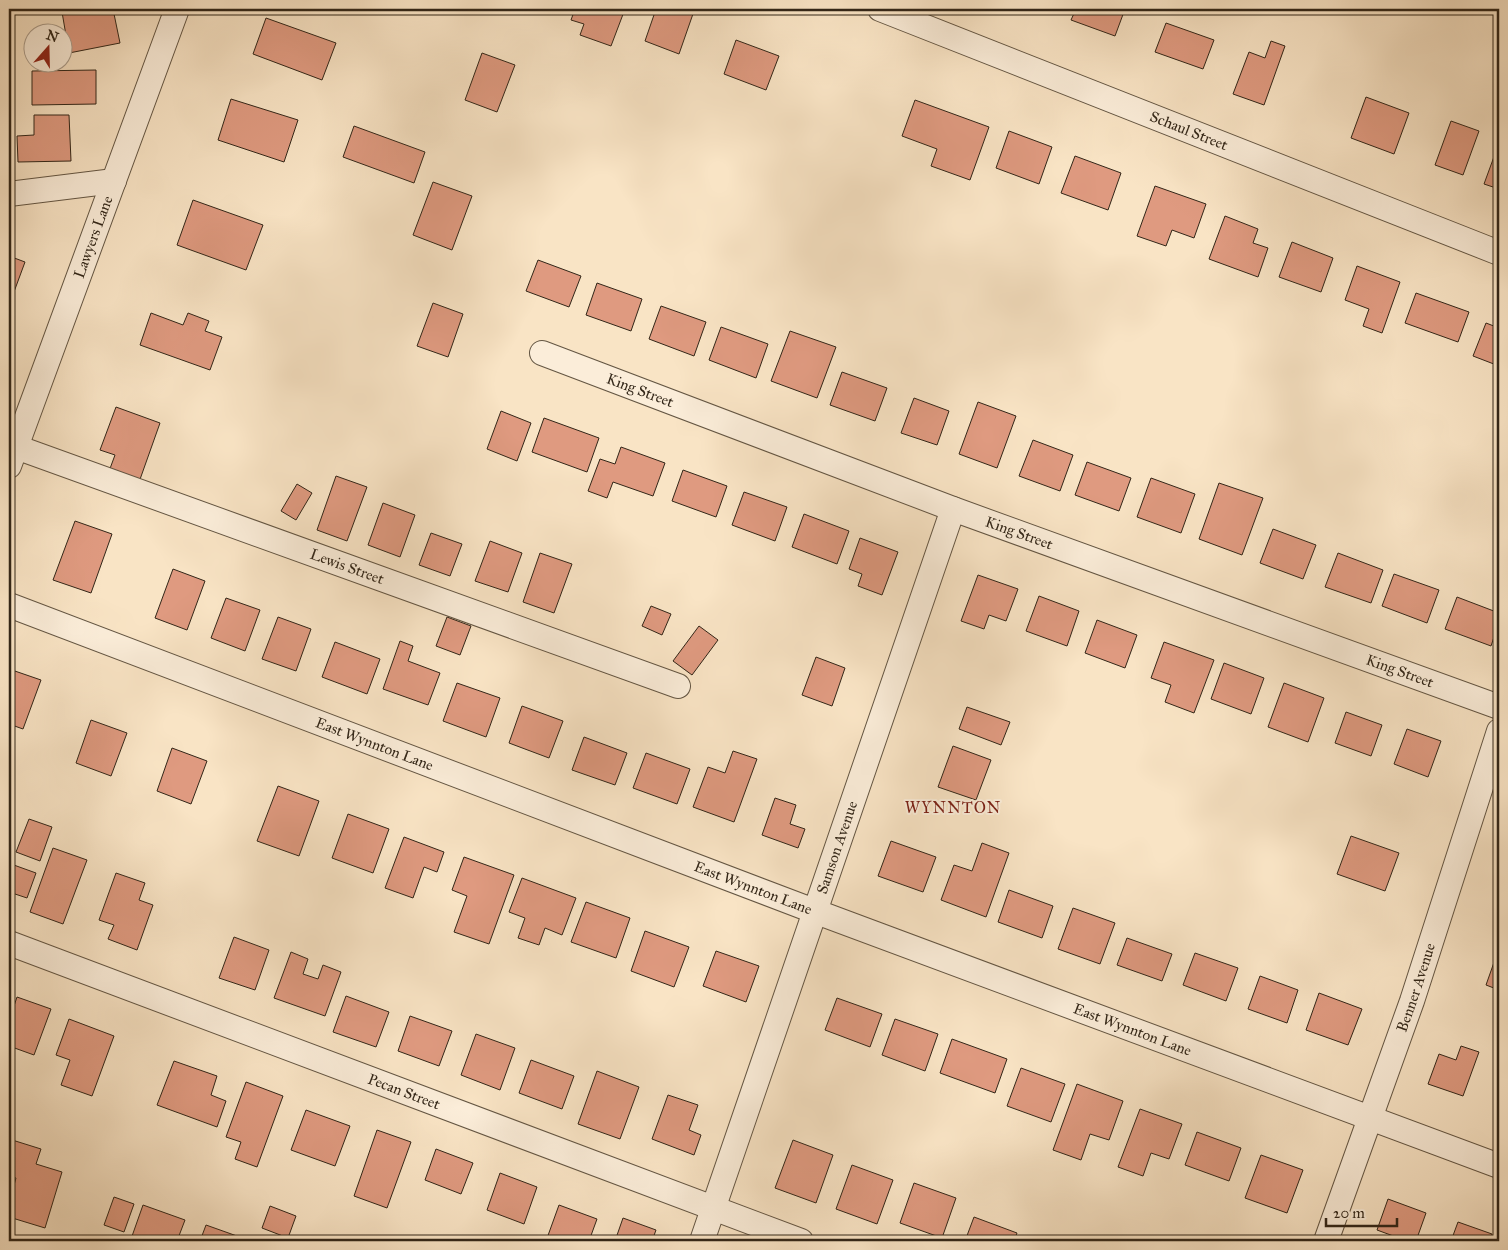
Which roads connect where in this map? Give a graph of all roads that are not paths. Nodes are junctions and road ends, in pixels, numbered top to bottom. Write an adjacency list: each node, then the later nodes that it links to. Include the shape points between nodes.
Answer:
1 (177, 9): 3 (street, Lawyers Lane)
2 (880, 9): 5 (street, Schaul Street)
3 (114, 181): 4 (street); 7 (street, Lawyers Lane)
4 (9, 194)
5 (1499, 253)
6 (542, 353): 8 (street, King Street)
7 (12, 456): 10 (street, Lewis Street)
8 (953, 509): 11 (street, King Street); 13 (street, Samson Avenue)
9 (9, 605): 13 (street, East Wynnton Lane)
10 (678, 686)
11 (1499, 707)
12 (1499, 731): 15 (street, Benner Avenue, via 1412,1001)
13 (814, 911): 15 (street, East Wynnton Lane); 17 (street, Samson Avenue)
14 (9, 943): 17 (street, Pecan Street)
15 (1370, 1118): 16 (street, East Wynnton Lane); 20 (street, Benner Avenue)
16 (1499, 1166)
17 (713, 1208): 18 (street, Samson Avenue); 19 (street, Pecan Street)
18 (702, 1241)
19 (801, 1241)
20 (1326, 1241)

